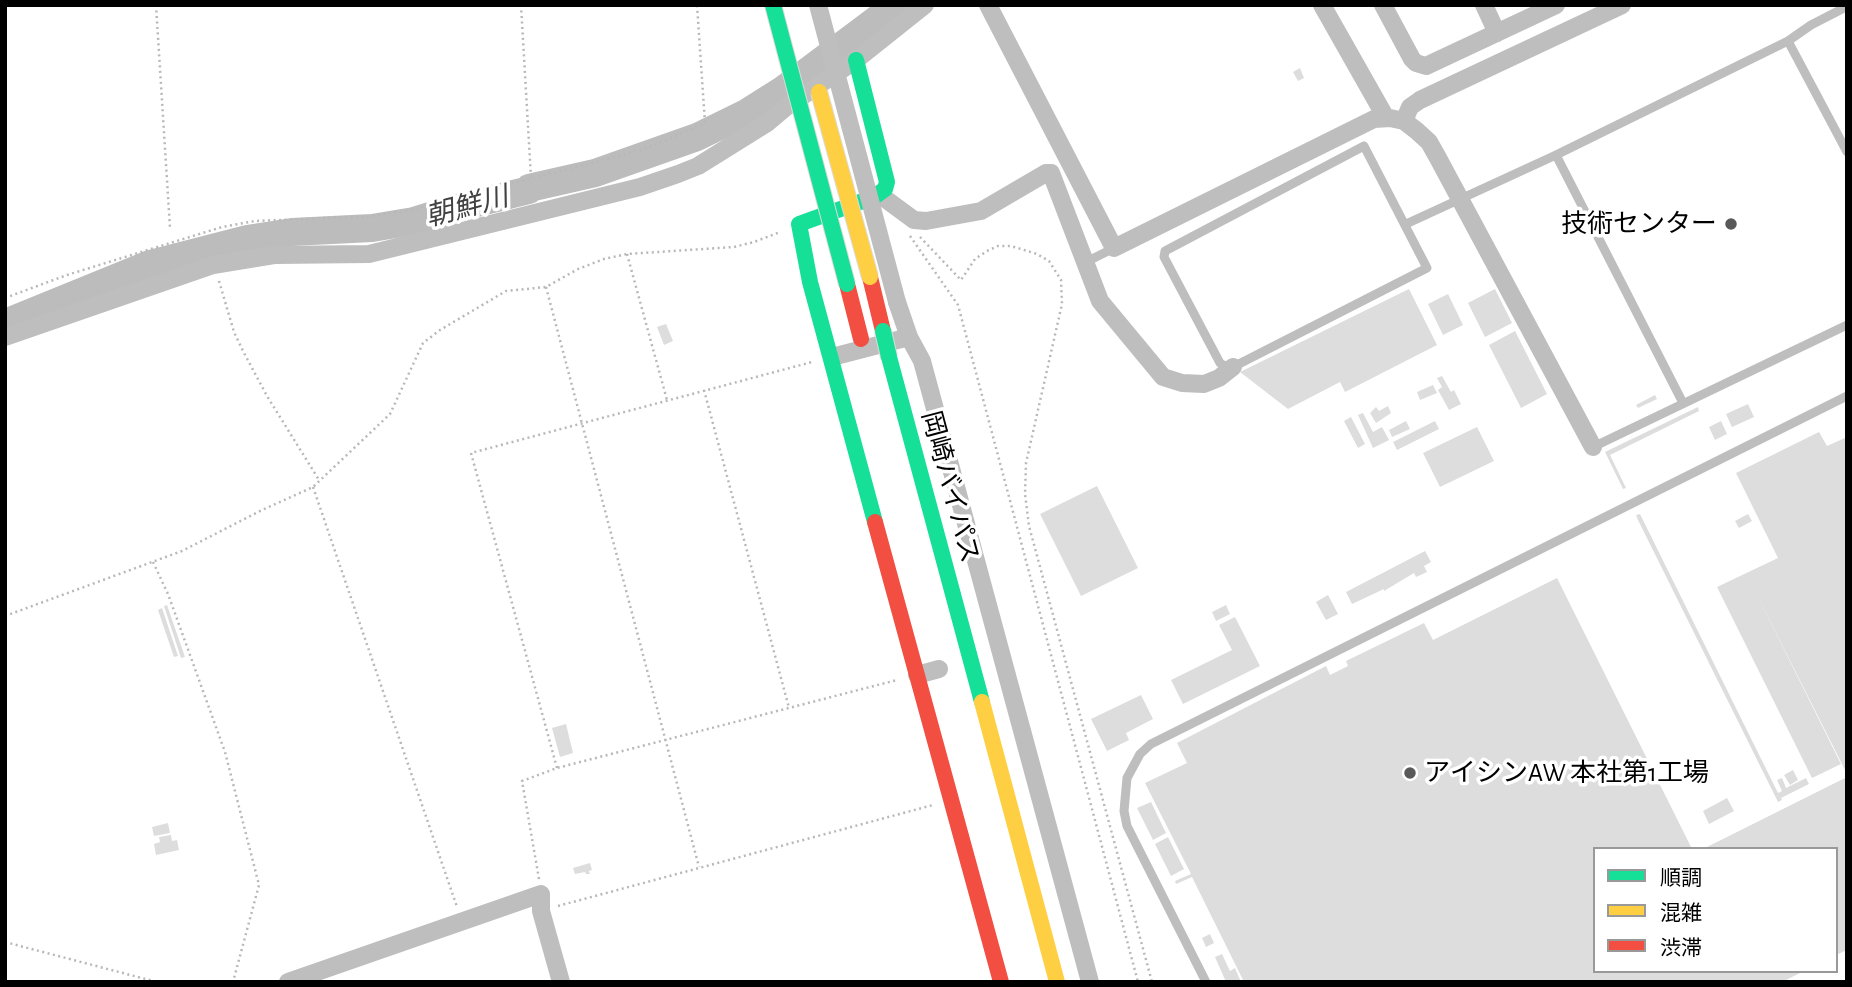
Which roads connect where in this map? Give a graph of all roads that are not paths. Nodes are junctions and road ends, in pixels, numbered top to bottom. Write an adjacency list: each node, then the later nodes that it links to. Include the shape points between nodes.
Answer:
1 (773, 5): 27 (main road, bridge)
2 (818, 5): 25 (street, bridge)
3 (925, 5): 13 (street)
4 (988, 5): 21 (street)
5 (1322, 5): 15 (street)
6 (1383, 5): 11 (street, via 1412,59 1421,66)
7 (1484, 5): 11 (street)
8 (1556, 5): 11 (street)
9 (1622, 5): 15 (street, via 1420,100)
10 (1846, 9): 12 (lane)
11 (1497, 33)
12 (1788, 41): 16 (lane); 17 (lane)
13 (856, 60): 18 (main road, via 887,182); 24 (street, via 698,166 640,187 369,254 274,255 213,265)
14 (814, 70): 38 (main road, 岡崎バイパス, bridge)
15 (1395, 120): 19 (street, via 1429,142); 21 (street, via 1364,123)
16 (1847, 152)
17 (1556, 155): 19 (lane); 30 (lane)
18 (880, 195): 22 (street, via 914,220 926,222 981,211 1051,173); 26 (main road, via 799,224)
19 (1460, 199): 20 (lane); 31 (street)
20 (1406, 224): 28 (lane, via 1427,268); 28 (lane, via 1364,146 1169,248 1164,257 1220,363)
21 (1114, 248): 22 (lane)
22 (1086, 262): 28 (street, via 1100,301 1163,377 1204,384)
23 (1847, 325): 30 (lane)
24 (5, 337)
25 (909, 338): 26 (street); 39 (street, via 922,361 993,654)
26 (832, 357): 34 (main road)
27 (868, 363)
28 (1233, 367)
29 (1847, 396): 40 (lane, via 1150,744 1127,778 1127,826)
30 (1683, 403): 31 (lane)
31 (1593, 447)
32 (945, 649): 33 (main road)
33 (946, 672): 34 (street)
34 (917, 675): 37 (main road)
35 (288, 982): 36 (street, via 462,923 541,902)
36 (561, 982)
37 (1001, 982)
38 (1057, 982)
39 (1090, 982)
40 (1206, 982)

